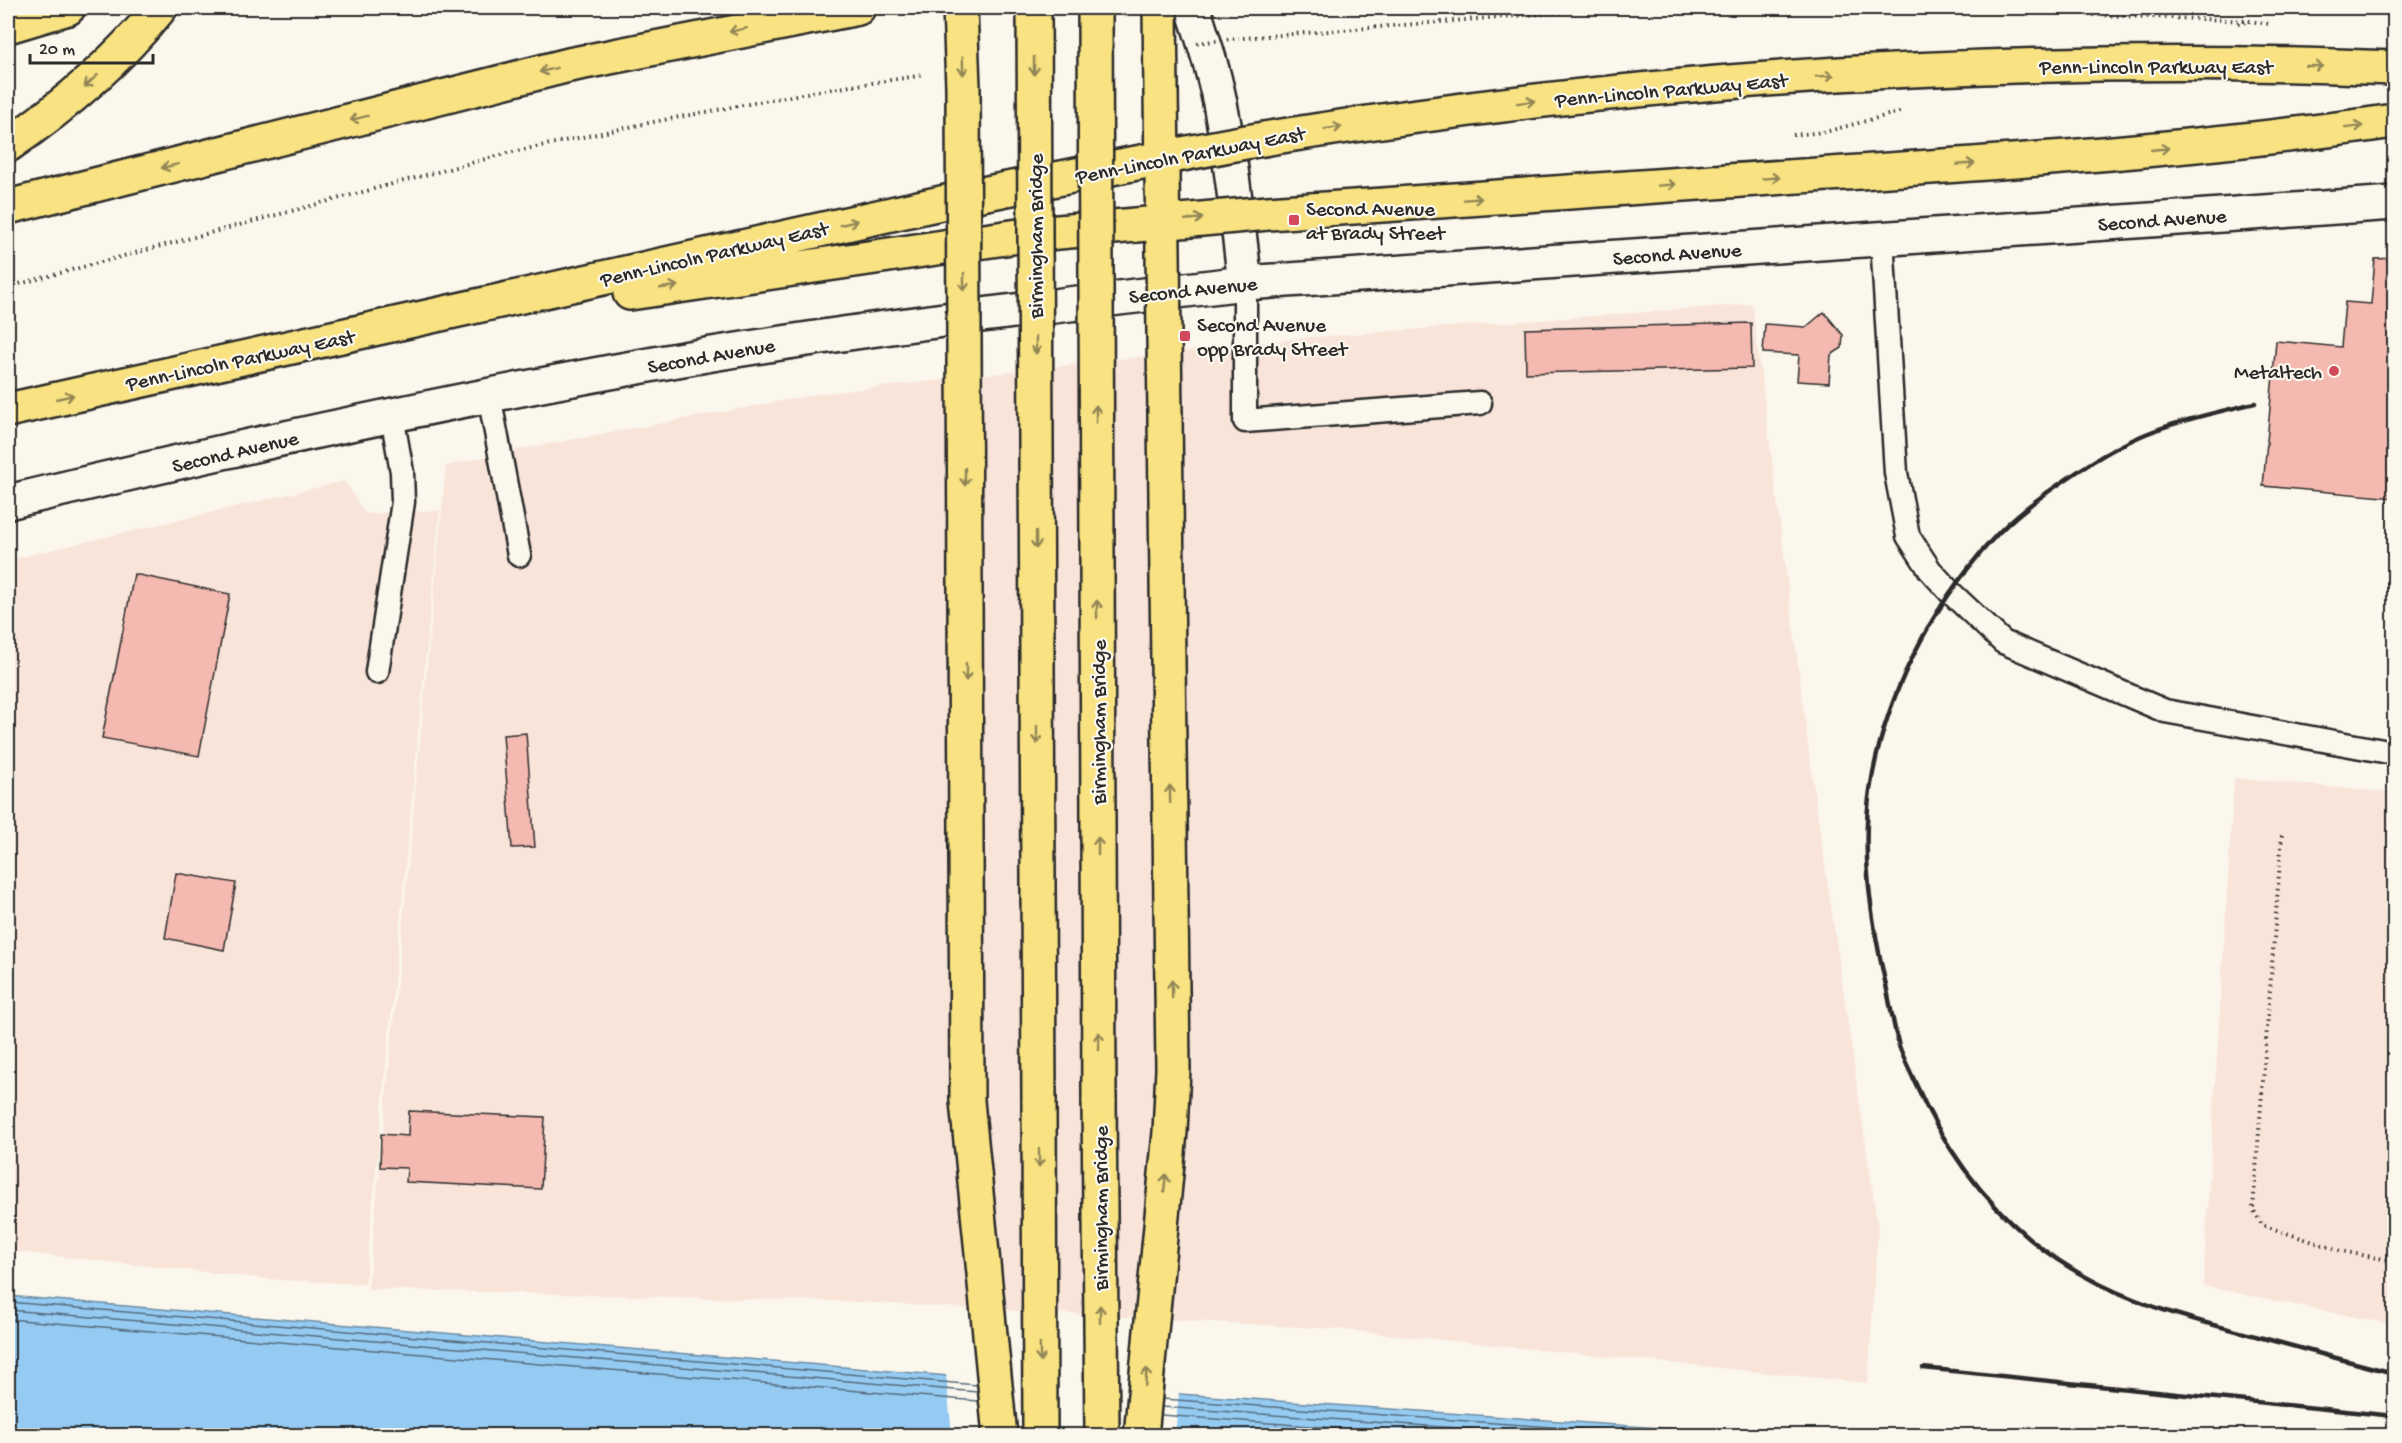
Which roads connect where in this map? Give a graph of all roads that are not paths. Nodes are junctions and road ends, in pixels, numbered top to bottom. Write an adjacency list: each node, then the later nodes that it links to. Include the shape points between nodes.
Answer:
1 (68, 8): 9 (main road)
2 (160, 8): 12 (main road, one-way to 12, via 80,92)
3 (858, 8): 14 (main road, one-way to 14, via 569,65)
4 (960, 8): 26 (main road, one-way to 26, bridge, via 967,1101)
5 (1034, 8): 27 (main road, Birmingham Bridge, one-way to 27, bridge)
6 (1095, 8): 28 (main road, Birmingham Bridge, one-way to 6, bridge)
7 (1160, 8): 29 (main road, one-way to 7, bridge, via 1173,1069)
8 (1193, 8): 16 (main road, via 1222,112)
9 (8, 26)
10 (2394, 68): 17 (main road, Penn-Lincoln Parkway East, one-way to 10, bridge, via 977,195 1286,135 1445,112 1743,81 2037,66)
11 (2394, 121): 17 (main road, one-way to 11, bridge, via 1025,235 1280,212 2102,154)
12 (8, 145)
13 (2394, 203): 15 (main road, Second Avenue)
14 (8, 207)
15 (1882, 239): 16 (main road, Second Avenue); 25 (lane, via 1898,483 1908,536 1929,570 1950,592 2003,642 2165,711)
16 (1245, 283): 18 (main road, Second Avenue, via 888,327); 19 (lane, via 1245,421)
17 (362, 333): 20 (main road, Penn-Lincoln Parkway East, one-way to 17)
18 (489, 395): 21 (main road, Second Avenue); 23 (lane)
19 (1480, 403)
20 (8, 410)
21 (392, 416): 22 (main road, Second Avenue); 24 (lane, via 403,502)
22 (8, 502)
23 (519, 555)
24 (377, 672)
25 (2394, 753)
26 (1000, 1436)
27 (1040, 1436)
28 (1102, 1436)
29 (1141, 1436)

